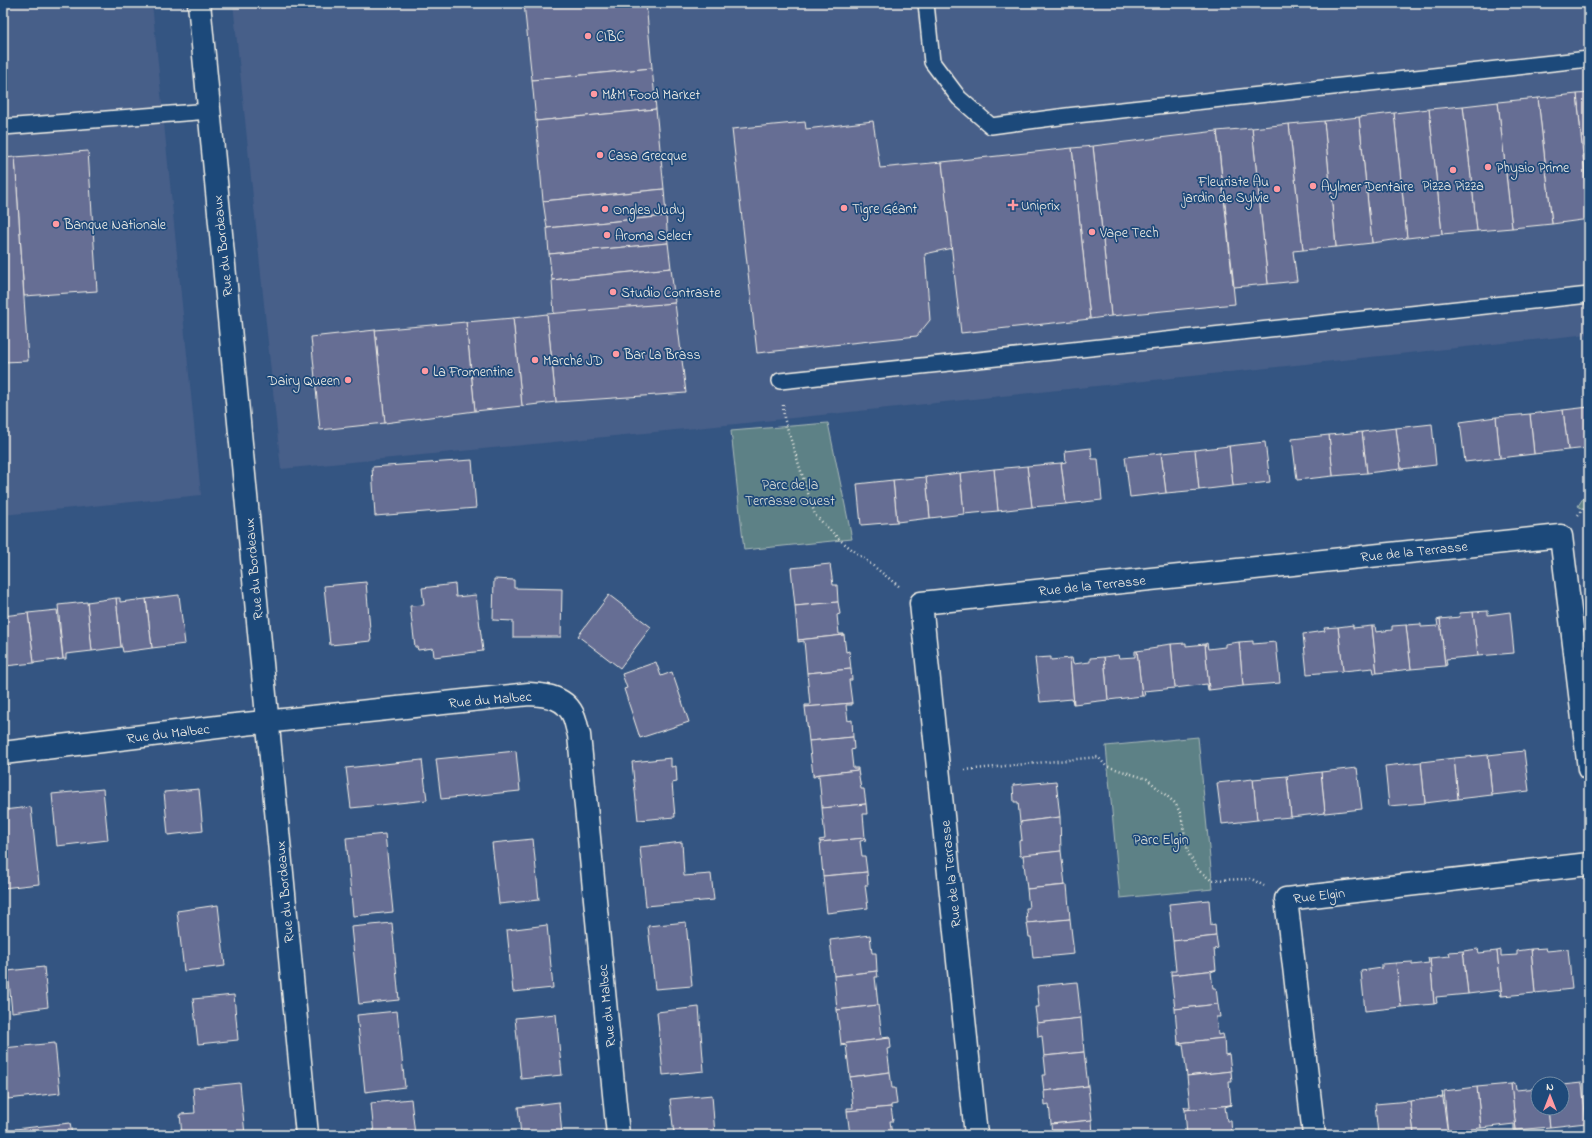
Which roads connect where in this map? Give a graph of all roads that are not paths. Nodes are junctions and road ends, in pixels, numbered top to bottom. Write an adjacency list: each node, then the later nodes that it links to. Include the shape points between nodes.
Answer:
1 (199, 3): 4 (street, Rue du Bordeaux)
2 (926, 3): 3 (lane, via 932,62 959,98 991,126)
3 (1589, 59)
4 (210, 112): 5 (lane); 8 (street, Rue du Bordeaux)
5 (3, 128)
6 (1589, 295): 7 (lane)
7 (780, 381)
8 (268, 722): 9 (street, Rue du Malbec); 12 (street, Rue du Bordeaux); 13 (street, Rue du Malbec, via 529,694 549,695 564,703 574,716 579,735)
9 (3, 753)
10 (1589, 768): 14 (street, Rue de la Terrasse, via 1561,536 921,603)
11 (1589, 864): 15 (street, Rue Elgin, via 1286,899)
12 (307, 1135)
13 (618, 1135)
14 (976, 1135)
15 (1314, 1135)

